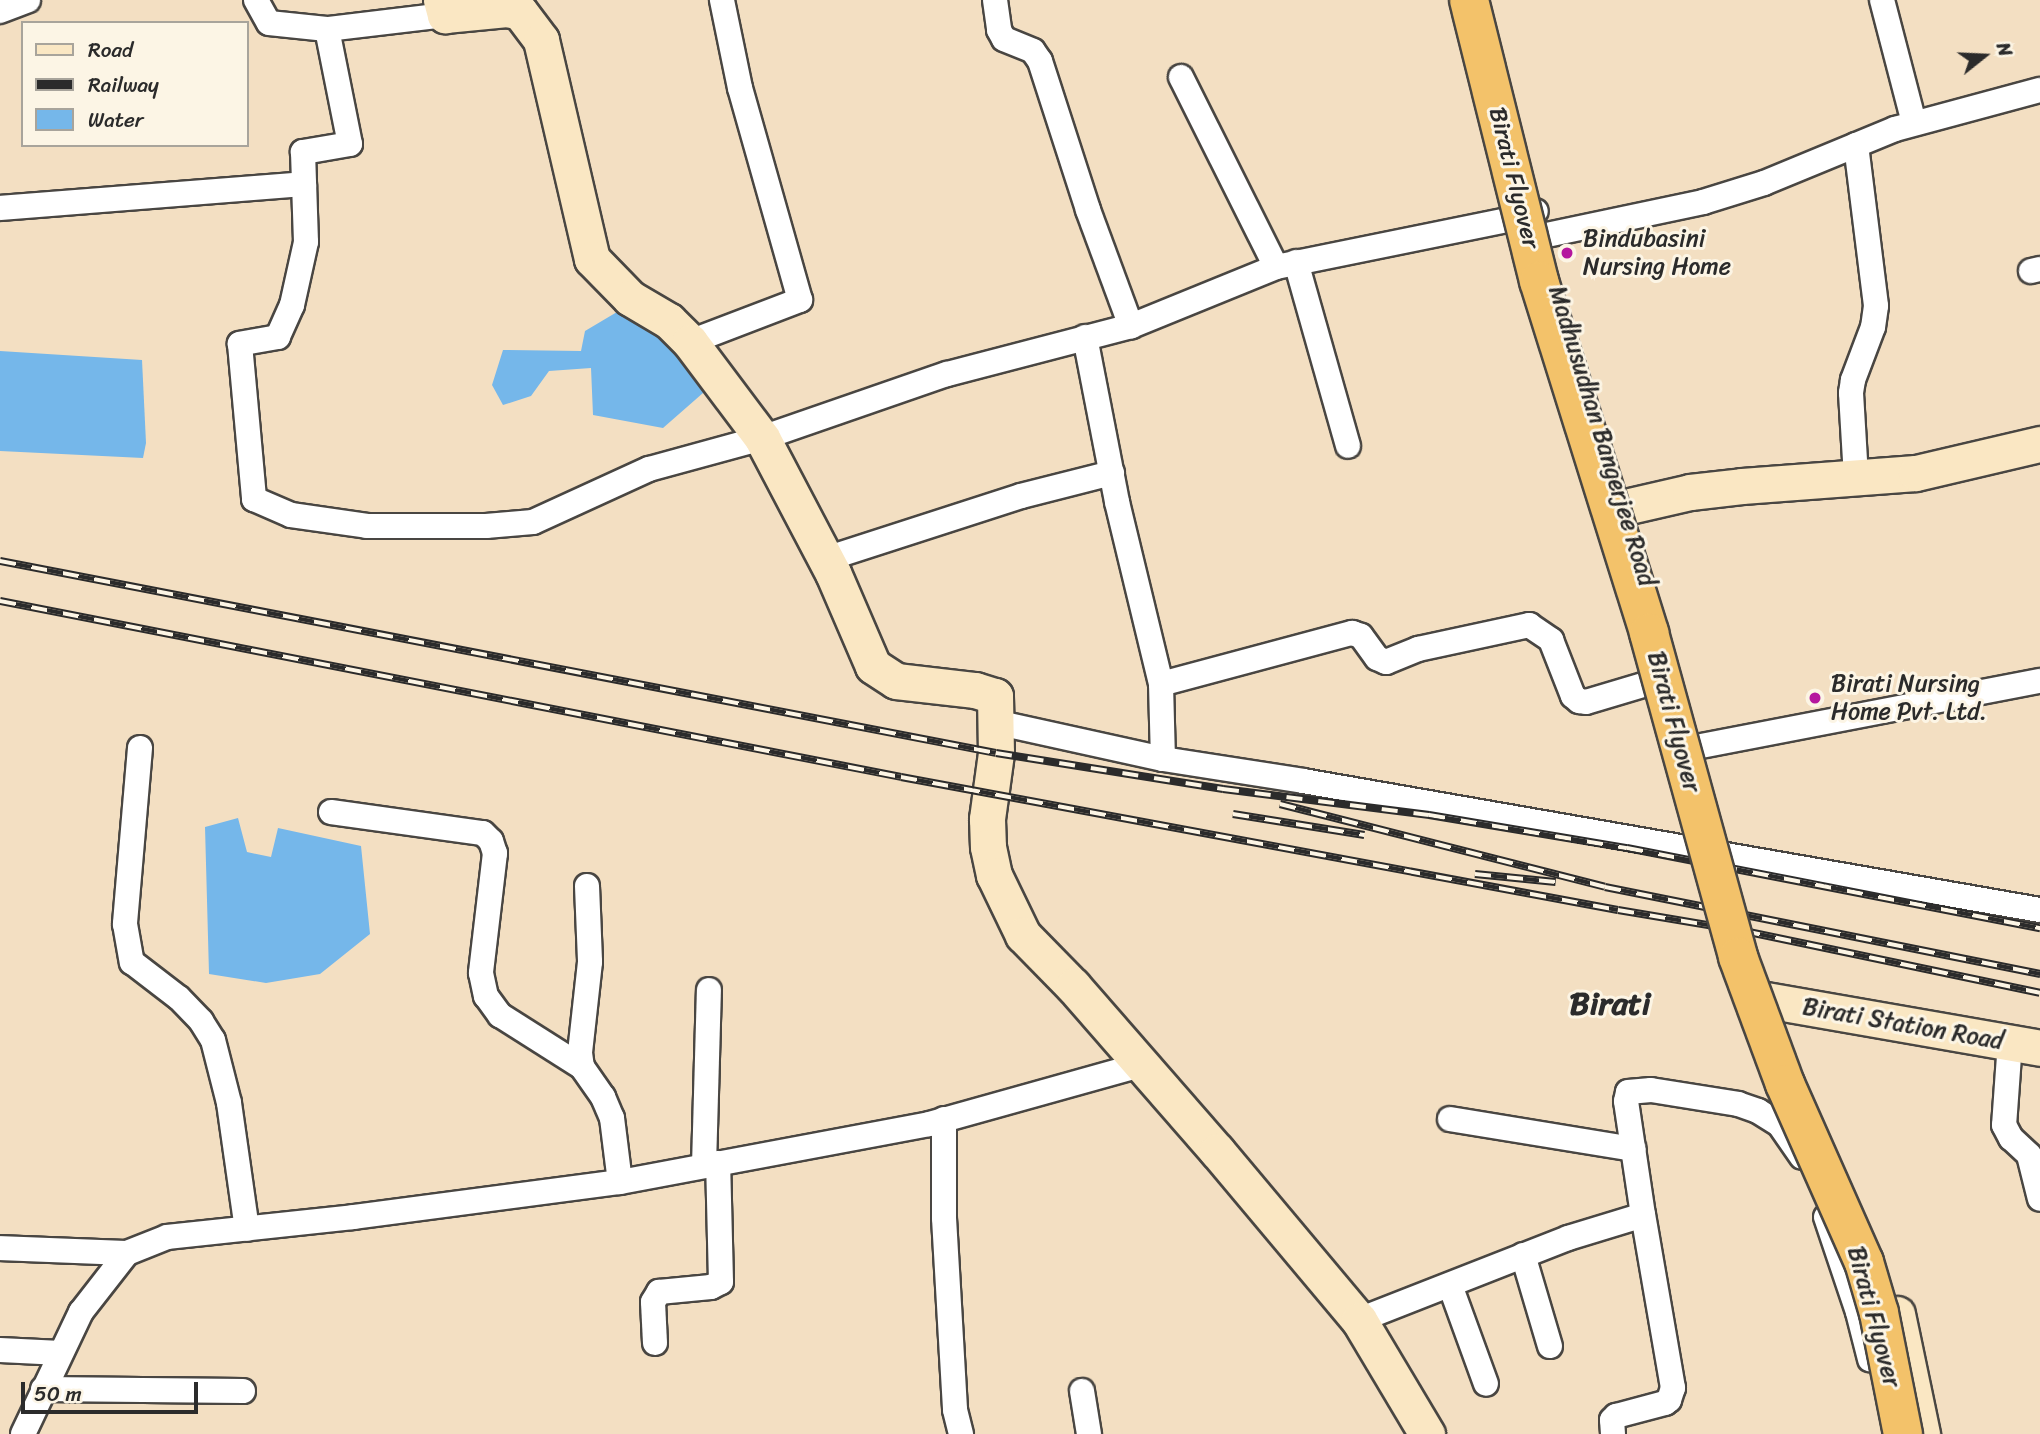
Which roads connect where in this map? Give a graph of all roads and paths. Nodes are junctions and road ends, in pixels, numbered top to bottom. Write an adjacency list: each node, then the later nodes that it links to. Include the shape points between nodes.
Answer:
1 (28, 0): 10 (street)
2 (256, 0): 11 (street, via 269,23)
3 (722, 0): 22 (street, via 740,88 800,300)
4 (995, 0): 20 (street, via 1004,38 1032,51 1040,61)
5 (1450, 0): 18 (street, Madhusudhan Bangerjee Road)
6 (1469, 0): 73 (main road, Birati Flyover, bridge, via 1539,281 1653,644 1738,957 1786,1084 1864,1262)
7 (1488, 0): 18 (street, Madhusudhan Bangerjee Road)
8 (1882, 0): 14 (street)
9 (443, 7): 11 (street); 22 (street, via 520,12 541,40 592,259 630,298 669,321)
10 (0, 11)
11 (327, 29): 16 (street, via 350,144 303,152)
12 (1181, 77): 19 (street)
13 (2040, 90): 14 (street)
14 (1914, 123): 15 (street)
15 (1856, 145): 18 (street, via 1765,183 1703,202); 27 (street, via 1876,306 1851,393)
16 (304, 184): 17 (street); 23 (street, via 306,242 292,305 278,337 240,344 254,499 291,515 367,526 533,522 649,469)
17 (0, 208)
18 (1528, 223): 19 (street); 28 (street, Madhusudhan Bangerjee Road); 32 (street, Madhusudhan Bangerjee Road, via 1536,331)
19 (1286, 265): 20 (street); 25 (street)
20 (1131, 326): 21 (street)
21 (1085, 337): 23 (street, via 947,374); 26 (street)
22 (690, 342): 23 (street)
23 (762, 438): 29 (street)
24 (2040, 444): 27 (street, via 1916,473)
25 (1348, 446)
26 (1112, 473): 29 (street, via 1021,496); 31 (street)
27 (1856, 478): 28 (street, via 1690,492)
28 (1625, 508): 34 (street, Madhusudhan Bangerjee Road)
29 (826, 559): 33 (street, via 873,666 896,681 995,696)
30 (2040, 681): 34 (street)
31 (1161, 684): 32 (street, via 1352,633 1361,636 1377,658 1386,662 1418,649 1529,625 1550,640 1578,701); 36 (street)
32 (1651, 699): 34 (street, Madhusudhan Bangerjee Road, via 1675,749)
33 (995, 722): 36 (street); 44 (street, via 996,754 986,819 994,875 1006,905 1023,935)
34 (1696, 747): 38 (street, Madhusudhan Bangerjee Road)
35 (140, 748): 53 (street, via 125,924 132,962 179,998 213,1040 229,1103)
36 (1163, 759): 38 (street)
37 (331, 812): 45 (street, via 483,833 491,841 495,853 481,973 486,996 500,1015)
38 (1724, 855): 40 (street); 42 (street, Madhusudhan Bangerjee Road)
39 (587, 886): 45 (street, via 590,962)
40 (2040, 910)
41 (709, 990): 49 (street)
42 (1766, 1000): 43 (street, Birati Station Road); 74 (street, Madhusudhan Bangerjee Road, via 1883,1268 1901,1328)
43 (2025, 1045): 51 (street, via 2004,1125 2011,1139 2029,1155)
44 (1140, 1065): 46 (street); 58 (street)
45 (582, 1067): 50 (street, via 612,1118)
46 (944, 1119): 49 (street); 69 (street, via 945,1231 955,1410)
47 (1450, 1119): 48 (street)
48 (1634, 1149): 52 (street); 72 (street, via 1626,1096 1634,1089 1738,1104 1765,1115 1785,1131 1810,1169 1847,1278 1868,1348)
49 (711, 1165): 50 (street); 59 (street, via 721,1282 659,1292 653,1302)
50 (620, 1182): 53 (street)
51 (2040, 1199)
52 (1643, 1215): 56 (street); 71 (street, via 1672,1395 1665,1403 1616,1416)
53 (247, 1229): 55 (street, via 167,1237)
54 (0, 1248): 55 (street)
55 (127, 1253): 62 (street, via 81,1312)
56 (1523, 1255): 57 (street); 60 (street)
57 (1450, 1284): 58 (street); 63 (street)
58 (1359, 1321): 67 (street)
59 (655, 1343)
60 (1550, 1346)
61 (0, 1350): 62 (street)
62 (61, 1353): 64 (street)
63 (1486, 1384)
64 (43, 1389): 65 (street); 68 (street)
65 (243, 1391)
66 (1082, 1391): 70 (street)
67 (1421, 1433)
68 (23, 1434)
69 (961, 1434)
70 (1089, 1434)
71 (1613, 1434)
72 (1884, 1434)
73 (1903, 1434)
74 (1922, 1434)

